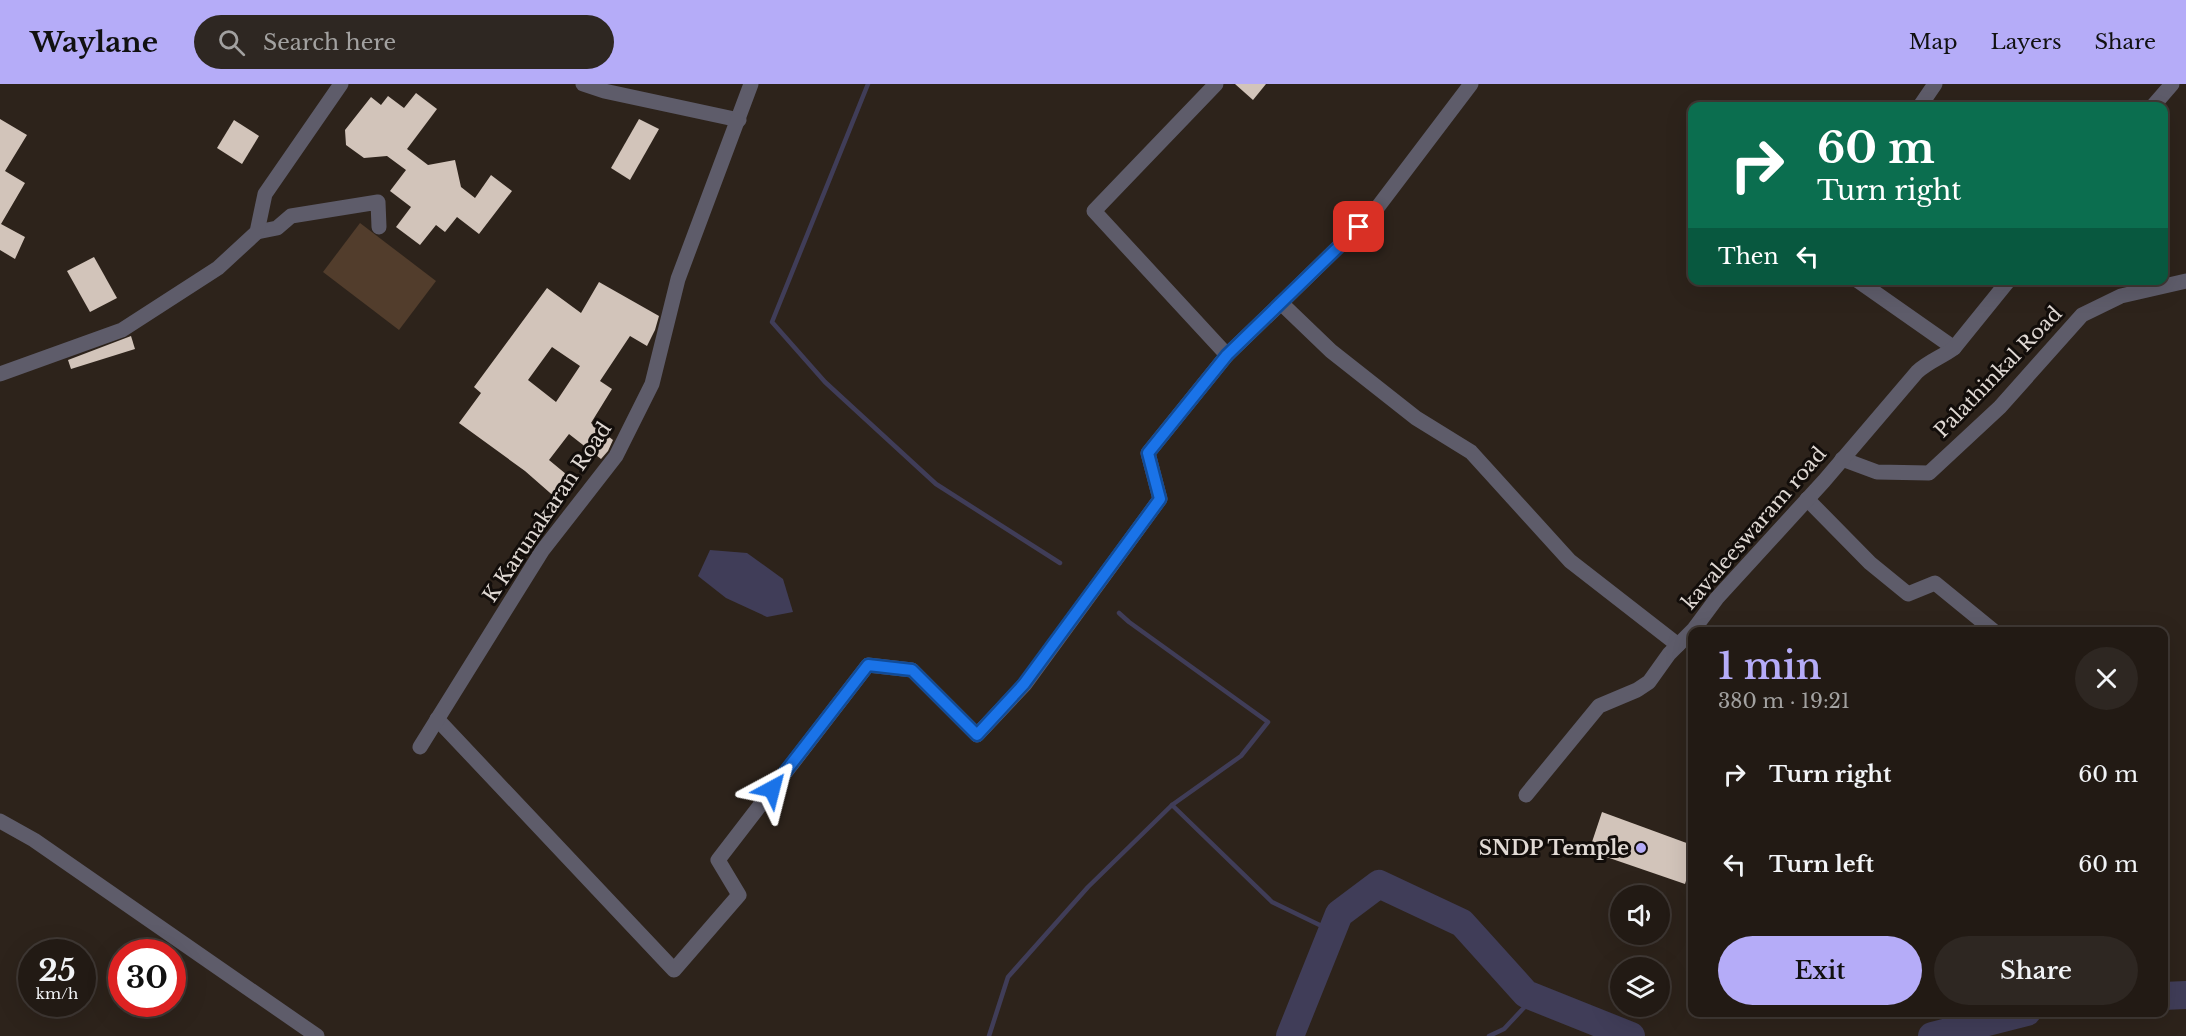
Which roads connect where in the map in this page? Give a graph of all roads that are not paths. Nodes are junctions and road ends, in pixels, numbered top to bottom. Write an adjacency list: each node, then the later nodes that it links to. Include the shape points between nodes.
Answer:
1 (341, 84): 12 (street, via 264,194)
2 (583, 84): 10 (street)
3 (751, 84): 10 (street, K Karunakaran Road)
4 (1216, 84): 18 (street, via 1094,211)
5 (1471, 84): 16 (street, via 1374,212)
6 (1935, 84): 8 (street)
7 (2172, 84): 9 (street)
8 (1923, 102)
9 (2156, 102)
10 (739, 120): 26 (street, K Karunakaran Road, via 678,279 652,384 616,456 542,551)
11 (380, 227): 12 (street, via 378,202 291,216 277,228)
12 (257, 232): 19 (street, via 218,268 122,330)
13 (2186, 281): 20 (street, Palathinkal Road, via 2121,296 2082,315 2000,407 1929,473 1876,472)
14 (1864, 285): 17 (street)
15 (2005, 285): 17 (street, kavaleeswaram road)
16 (1281, 303): 18 (street); 25 (street, via 1331,351 1408,412 1471,452 1570,561)
17 (1954, 348): 20 (street, kavaleeswaram road, via 1917,372)
18 (1227, 355): 26 (street, via 1148,453 1160,499 1024,684 977,735 912,670 868,665 718,860 739,895 674,970)
19 (0, 374)
20 (1842, 459): 21 (street, kavaleeswaram road)
21 (1807, 499): 22 (street, kavaleeswaram road); 23 (street, via 1870,563 1908,594 1935,583)
22 (1694, 627)
23 (1989, 627)
24 (1688, 634): 25 (street, kavaleeswaram road)
25 (1678, 645): 28 (street, kavaleeswaram road, via 1649,681 1599,706)
26 (437, 719): 27 (street, K Karunakaran Road)
27 (420, 747)
28 (1526, 795)
29 (0, 821): 30 (street, via 44,847)
30 (317, 1036)

